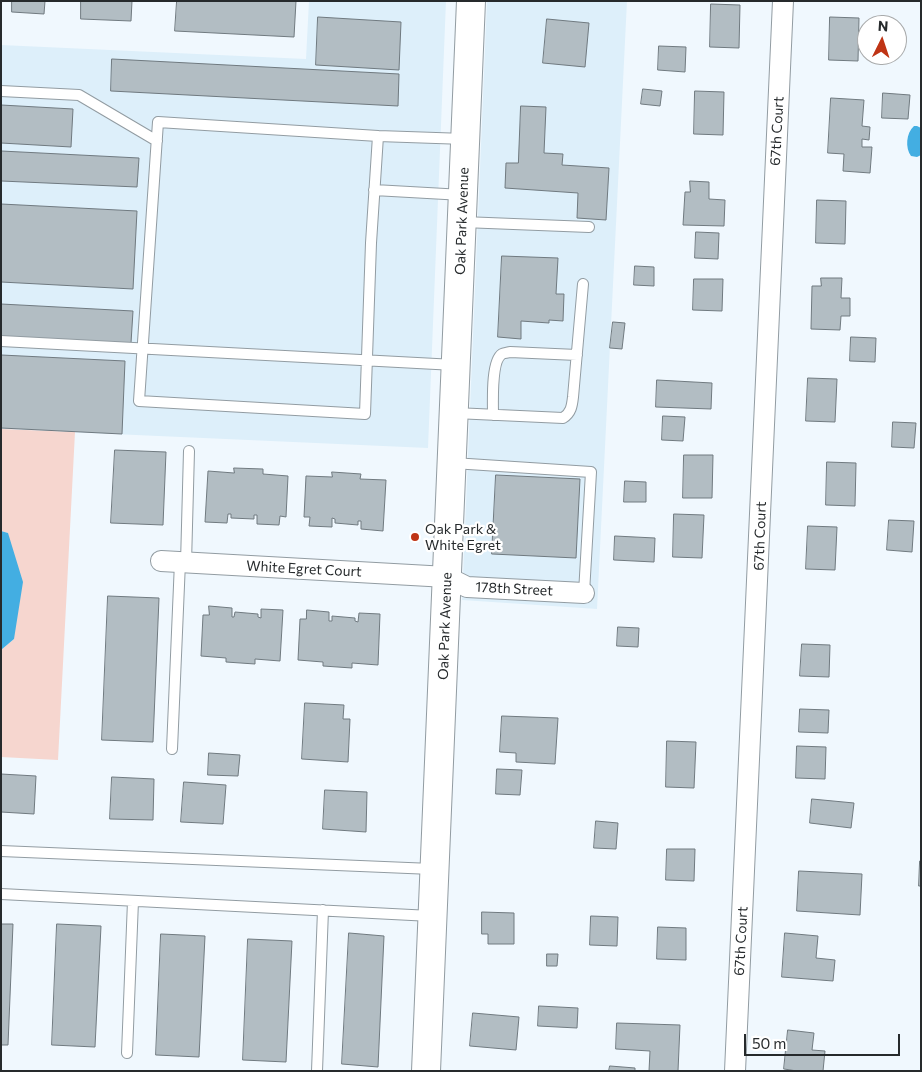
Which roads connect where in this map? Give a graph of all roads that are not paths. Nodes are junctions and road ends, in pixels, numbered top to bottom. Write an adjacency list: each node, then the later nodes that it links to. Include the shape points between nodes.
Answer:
1 (471, 1): 5 (street, Oak Park Avenue)
2 (783, 1): 34 (street, 67th Court)
3 (1, 91): 6 (lane, via 79,95)
4 (378, 136): 5 (lane); 6 (lane, via 158,122); 7 (lane)
5 (465, 139): 8 (street, Oak Park Avenue)
6 (157, 140): 13 (lane)
7 (374, 190): 8 (lane); 15 (lane)
8 (463, 195): 9 (street, Oak Park Avenue)
9 (462, 222): 10 (lane); 16 (street, Oak Park Avenue)
10 (589, 227)
11 (583, 284): 14 (lane)
12 (1, 341): 13 (lane)
13 (143, 349): 15 (lane); 15 (lane, via 139,401 365,414)
14 (577, 355): 18 (lane, via 568,415 563,418); 18 (lane, via 502,354 495,369)
15 (366, 360): 16 (lane)
16 (456, 365): 17 (street, Oak Park Avenue)
17 (454, 412): 18 (lane); 20 (street, Oak Park Avenue)
18 (493, 414)
19 (189, 451): 21 (lane)
20 (452, 463): 22 (street, Oak Park Avenue); 23 (lane, via 591,472)
21 (176, 562): 22 (street, White Egret Court); 24 (lane)
22 (447, 577): 23 (street, 178th Street, via 467,587); 26 (street, Oak Park Avenue)
23 (584, 593)
24 (172, 749)
25 (1, 851): 26 (lane)
26 (434, 869): 30 (street, Oak Park Avenue)
27 (1, 894): 28 (lane)
28 (133, 901): 29 (lane); 31 (lane)
29 (323, 910): 30 (lane); 32 (lane)
30 (432, 916): 33 (street, Oak Park Avenue)
31 (127, 1053)
32 (317, 1071)
33 (426, 1071)
34 (735, 1071)

